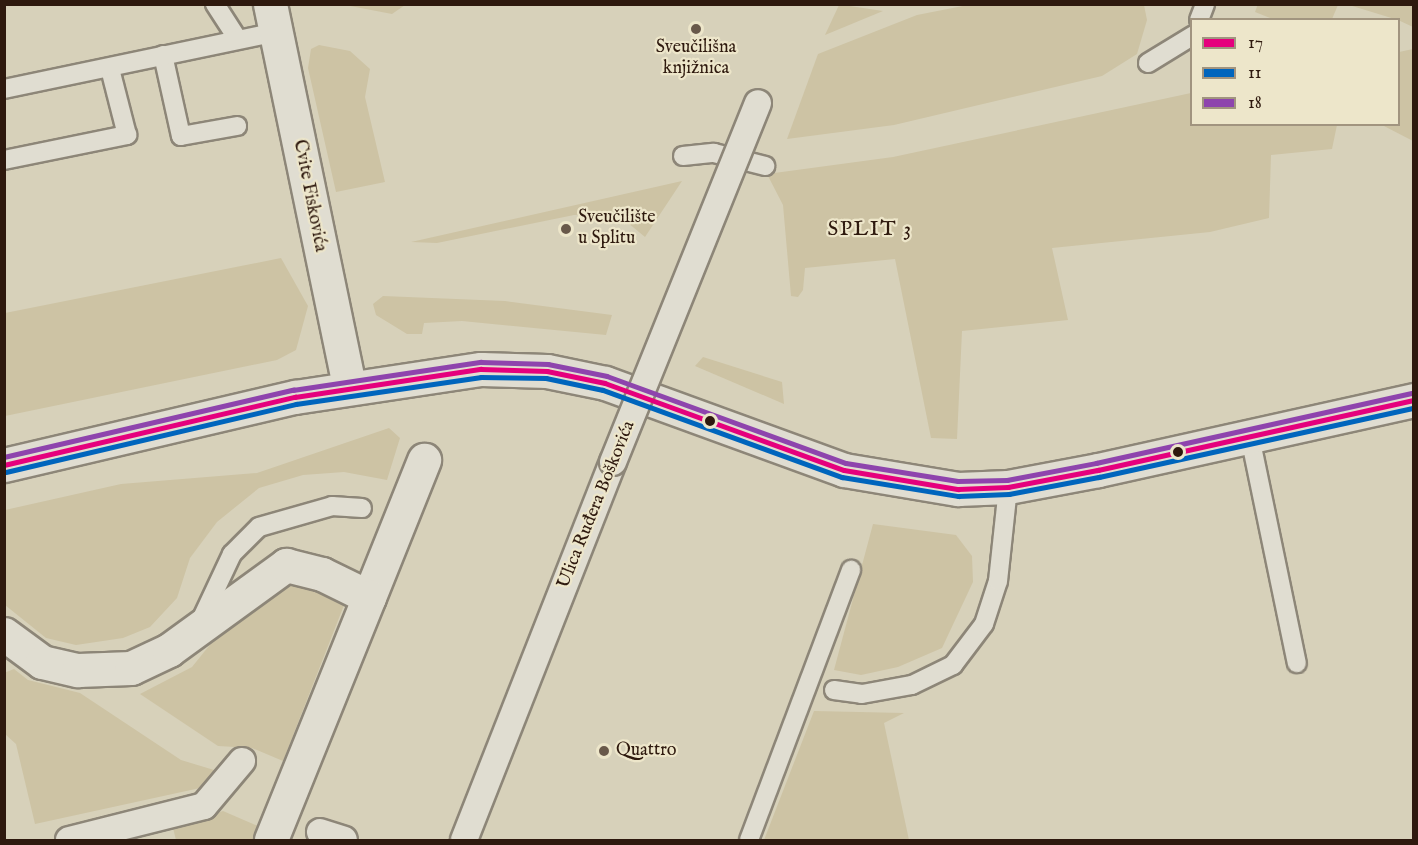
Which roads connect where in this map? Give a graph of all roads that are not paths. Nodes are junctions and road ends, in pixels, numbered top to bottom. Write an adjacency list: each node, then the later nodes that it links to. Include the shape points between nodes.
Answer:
1 (215, 4): 4 (lane)
2 (273, 18): 4 (lane); 14 (street, Cvite Fiskovića)
3 (1190, 37): 6 (lane)
4 (237, 38): 5 (lane)
5 (163, 55): 7 (lane); 10 (lane, via 181,136)
6 (1148, 63)
7 (110, 69): 8 (lane); 12 (lane, via 127,135)
8 (4, 89)
9 (758, 103): 32 (street, Ulica Ruđera Boškovića, bridge)
10 (237, 126)
11 (683, 156): 13 (lane, via 714,153)
12 (4, 160)
13 (765, 166)
14 (349, 386): 18 (street); 19 (street, via 440,372 547,371 605,383 844,470 907,484)
15 (1413, 400): 16 (street)
16 (1250, 437): 19 (street); 25 (lane)
17 (424, 460): 22 (street)
18 (4, 465)
19 (1008, 487): 26 (lane, via 998,581 984,624 953,665 912,686 862,694)
20 (362, 508): 23 (lane, via 332,506 259,527 232,554)
21 (851, 570): 33 (lane)
22 (369, 597): 23 (street, via 322,574 286,565); 30 (street)
23 (199, 624): 24 (street, via 169,650 131,668 78,670 42,662)
24 (8, 642)
25 (1297, 663)
26 (834, 690)
27 (242, 761): 29 (street, via 204,806)
28 (320, 832): 31 (street)
29 (69, 840)
30 (271, 840)
31 (344, 840)
32 (464, 840)
33 (749, 840)

